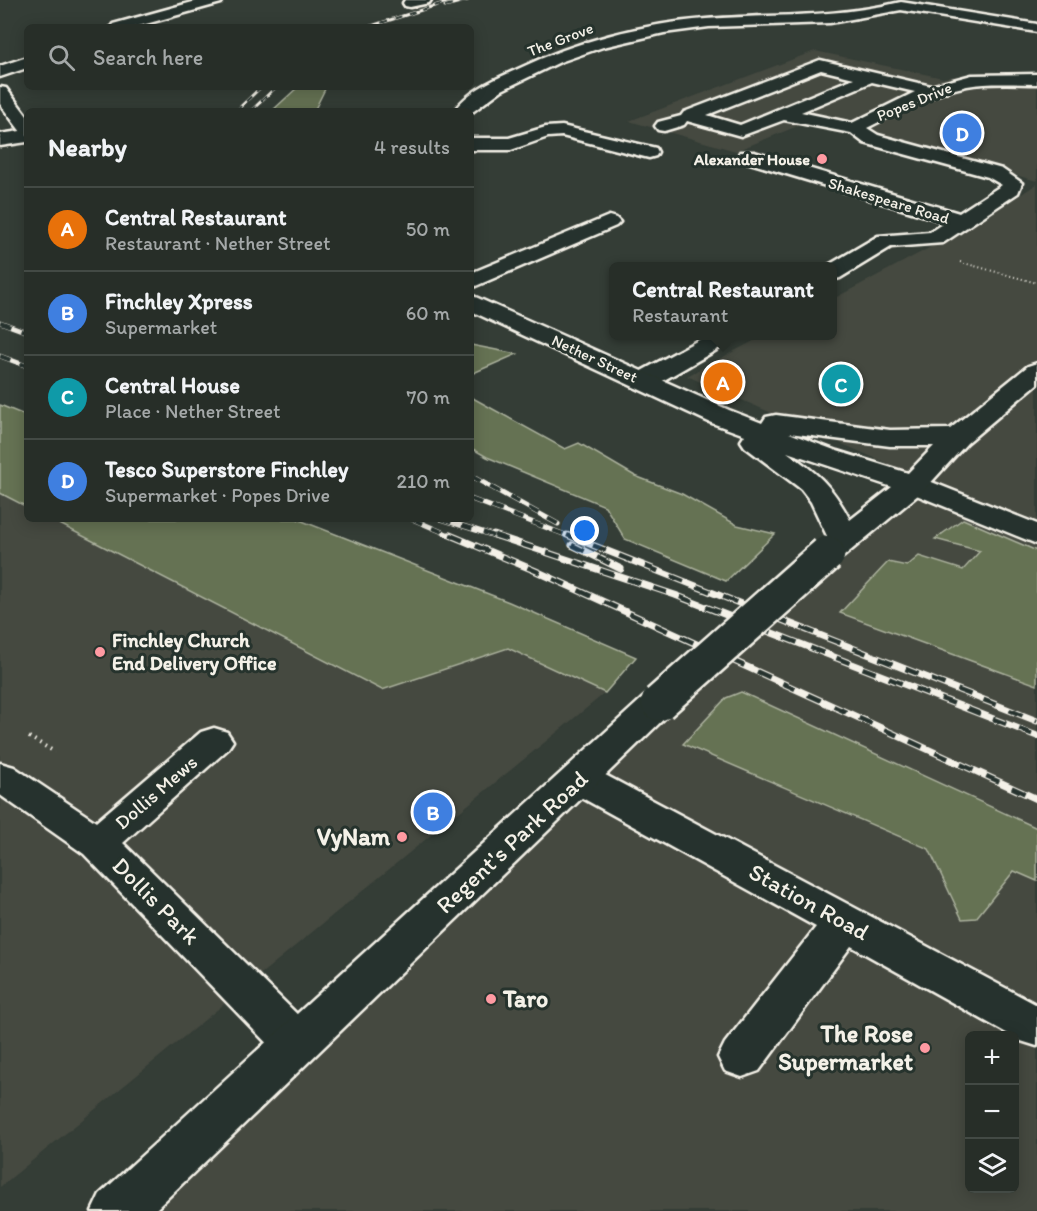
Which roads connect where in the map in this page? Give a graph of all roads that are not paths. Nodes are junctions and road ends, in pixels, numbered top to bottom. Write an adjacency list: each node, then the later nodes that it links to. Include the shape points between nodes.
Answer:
1 (161, 0): 4 (street)
2 (216, 0): 4 (street)
3 (916, 0): 5 (street)
4 (192, 5): 8 (street)
5 (900, 6): 7 (street, The Grove, via 881,12); 9 (street, The Grove)
6 (762, 8): 7 (street)
7 (789, 20): 16 (street, The Grove, via 689,25 632,33 525,72 486,91)
8 (128, 24)
9 (1037, 28)
10 (24, 63): 11 (street)
11 (0, 72)
12 (870, 77): 14 (street); 17 (street); 18 (street, via 820,65)
13 (1037, 79): 14 (street, Popes Drive, via 965,82)
14 (931, 91): 20 (street, Popes Drive)
15 (0, 92): 19 (street)
16 (466, 108)
17 (782, 114): 20 (street); 21 (street)
18 (677, 121): 21 (street); 21 (street, via 717,136)
19 (24, 124)
20 (857, 129): 27 (street, Popes Drive, via 871,139 995,173 1012,183 1011,189)
21 (741, 131)
22 (24, 136): 23 (street)
23 (0, 140)
24 (474, 144): 25 (street, via 511,144 562,131)
25 (650, 152)
26 (747, 156): 27 (street, Shakespeare Road)
27 (962, 221): 29 (street, Popes Drive, via 935,238 886,241)
28 (609, 222): 30 (street)
29 (837, 270)
30 (474, 280)
31 (474, 303): 34 (street, Nether Street)
32 (716, 340): 34 (street)
33 (1037, 371): 36 (street, Regent's Park Road)
34 (643, 381): 35 (street, Nether Street)
35 (719, 416): 36 (street, via 890,438); 37 (street, Nether Street); 39 (street, Nether Street, via 811,483 825,500)
36 (957, 436): 37 (street, Regent's Park Road)
37 (914, 484): 38 (street, Nether Street); 39 (street, Regent's Park Road)
38 (1037, 535)
39 (835, 547): 42 (street, Regent's Park Road, bridge, via 659,703)
40 (214, 741): 43 (street, Dollis Mews)
41 (0, 776): 43 (street, Dollis Park)
42 (580, 779): 44 (street, Station Road); 46 (street, Regent's Park Road)
43 (98, 843): 46 (street, Dollis Park)
44 (845, 922): 45 (street, Station Road); 47 (street)
45 (1037, 1027)
46 (296, 1043): 48 (street, Regent's Park Road)
47 (742, 1057)
48 (118, 1211)

